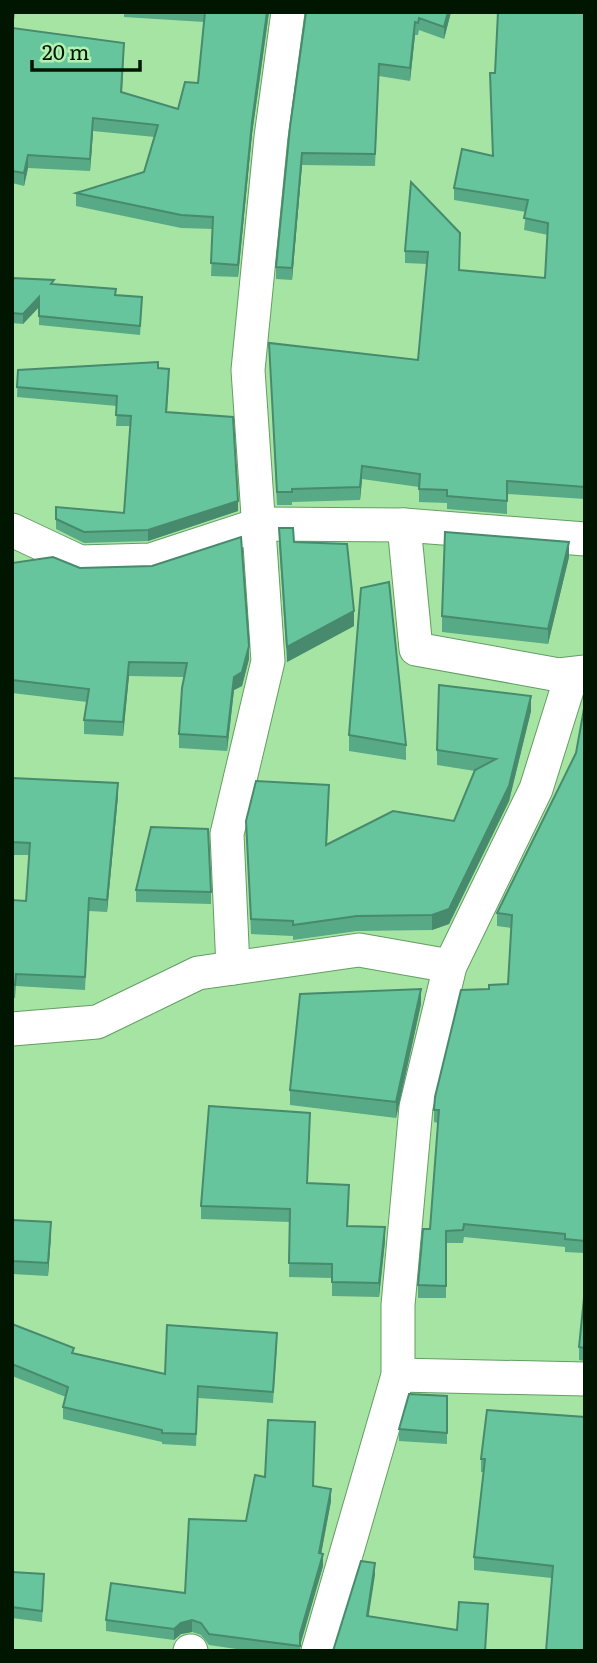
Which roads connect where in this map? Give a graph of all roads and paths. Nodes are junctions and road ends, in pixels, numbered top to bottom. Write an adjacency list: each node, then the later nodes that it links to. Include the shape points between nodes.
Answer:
1 (288, 12): 2 (street, via 248,370)
2 (261, 524): 3 (street); 4 (street, via 151,560 128,561 80,562); 8 (street, via 268,661 227,834)
3 (404, 525): 5 (street); 6 (street, via 416,649 559,675)
4 (12, 530)
5 (585, 539)
6 (579, 673): 7 (street, via 536,789)
7 (450, 966): 8 (street, via 359,950); 10 (street, via 416,1107 398,1305)
8 (233, 968): 9 (street, via 198,973 97,1022)
9 (12, 1029)
10 (398, 1376): 11 (street); 12 (street)
11 (585, 1379)
12 (318, 1651)

